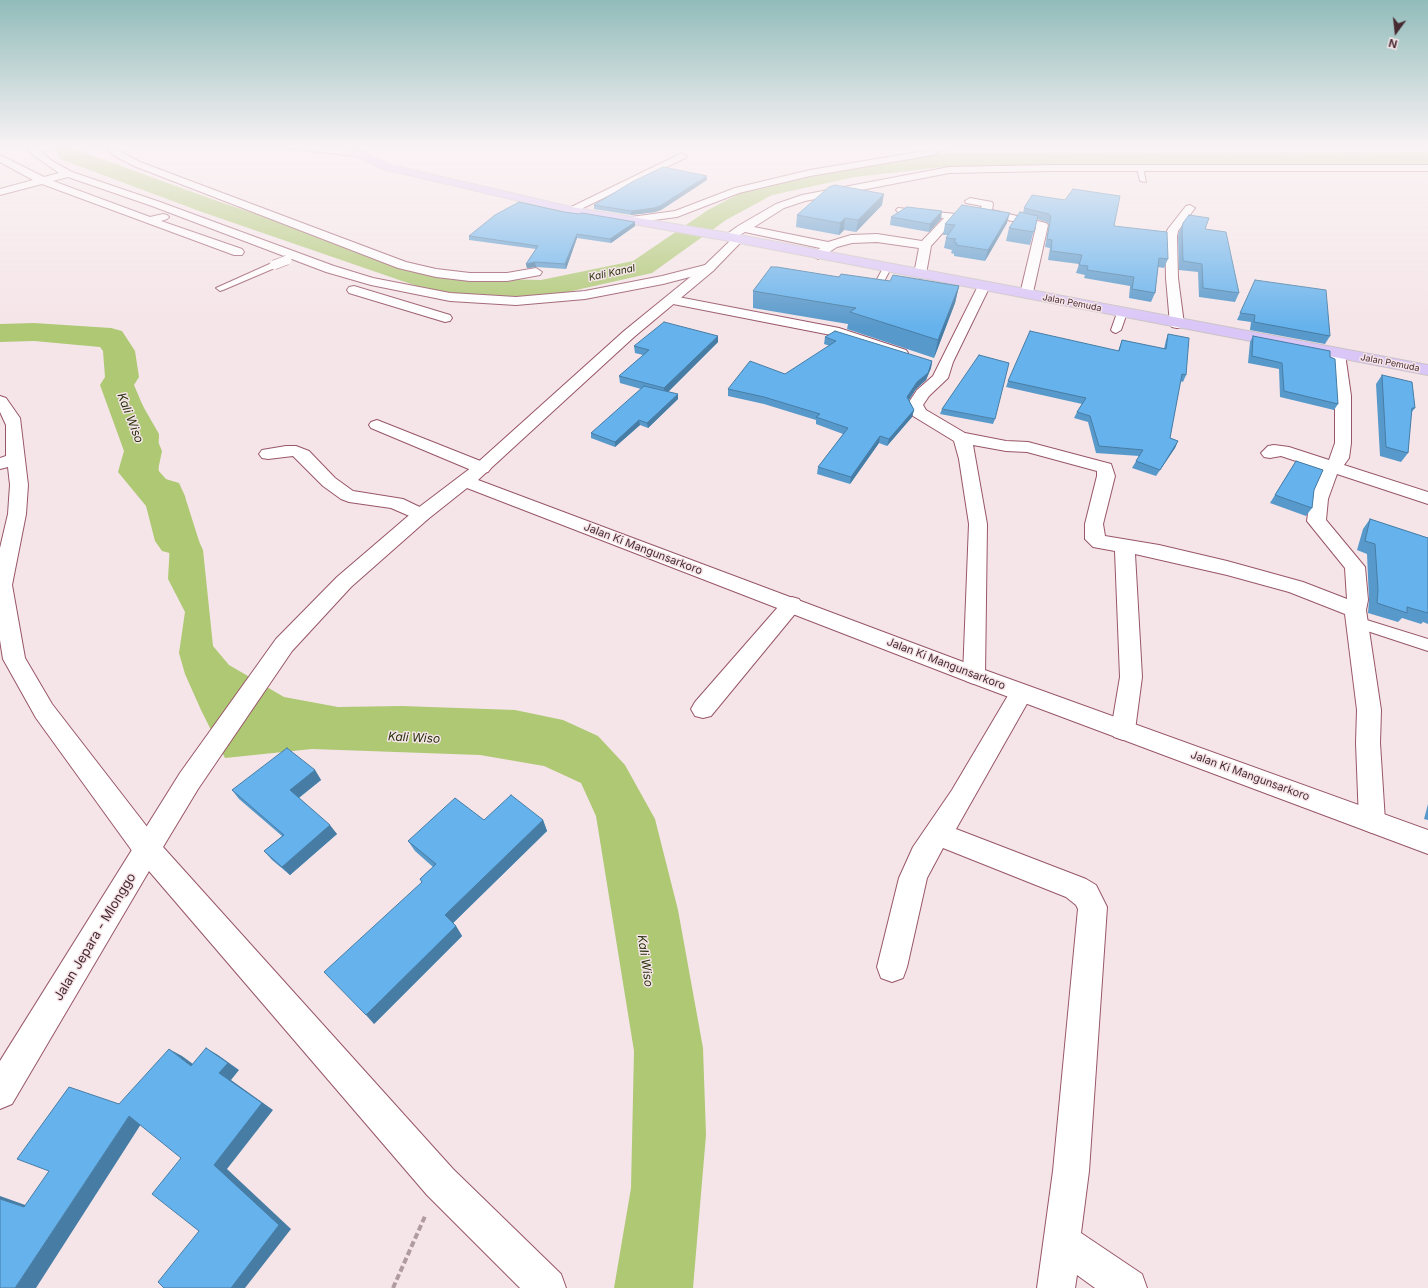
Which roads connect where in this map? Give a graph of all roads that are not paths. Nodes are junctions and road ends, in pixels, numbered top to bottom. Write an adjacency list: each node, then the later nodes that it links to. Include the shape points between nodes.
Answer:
1 (108, 206): 18 (street)
2 (157, 206): 14 (street)
3 (248, 206): 15 (street)
4 (554, 206): 12 (highway, Jalan Pemuda)
5 (579, 206): 12 (street)
6 (697, 206): 17 (street, via 677,214)
7 (780, 206): 21 (street, Jalan Jepara - Mlonggo)
8 (974, 206): 10 (street)
9 (987, 206): 35 (street, via 988,212 1042,225)
10 (961, 208): 13 (street); 22 (street)
11 (1190, 208): 39 (street, via 1171,236)
12 (571, 210): 17 (highway, Jalan Pemuda)
13 (902, 210)
14 (175, 212): 18 (street); 20 (street)
15 (264, 212): 16 (street); 29 (street, via 420,270 490,278)
16 (249, 218)
17 (631, 220): 21 (highway, Jalan Pemuda, via 715,235)
18 (150, 221): 28 (street)
19 (234, 223): 20 (street)
20 (219, 229): 25 (street)
21 (736, 235): 23 (street); 24 (highway, Jalan Pemuda); 26 (street, Jalan Jepara - Mlonggo)
22 (925, 245): 23 (street, via 864,238 842,240); 30 (street)
23 (829, 246): 24 (street)
24 (818, 255): 27 (highway, Jalan Pemuda)
25 (291, 258): 26 (street, via 371,281 429,294 494,301 537,300 591,294); 34 (lane, bridge)
26 (709, 268): 36 (street, Jalan Jepara - Mlonggo)
27 (887, 268): 30 (highway, Jalan Pemuda); 33 (lane, via 875,289)
28 (296, 272)
29 (536, 272)
30 (920, 274): 32 (highway, Jalan Pemuda)
31 (340, 286): 38 (street)
32 (984, 286): 35 (highway, Jalan Pemuda); 46 (street, via 938,362 940,378 916,402 919,413)
33 (852, 287)
34 (220, 288)
35 (1027, 294): 37 (highway, Jalan Pemuda)
36 (673, 300): 42 (street, via 839,332); 51 (street, Jalan Jepara - Mlonggo, via 629,334)
37 (1122, 313): 39 (highway, Jalan Pemuda); 40 (lane)
38 (445, 318)
39 (1177, 324): 41 (highway, Jalan Pemuda)
40 (1116, 330)
41 (1338, 354): 43 (highway, Jalan Pemuda); 50 (street, via 1343,396 1343,443 1340,458)
42 (914, 358)
43 (1428, 370)
44 (0, 402): 49 (street, via 14,425)
45 (377, 425): 51 (street, Jalan Ki Mangunsarkoro)
46 (960, 436): 54 (street, via 1006,446 1028,447 1105,468 1106,476 1094,524 1095,539); 60 (street, via 968,459 978,524)
47 (1270, 453): 50 (street, via 1274,450 1283,452)
48 (268, 454): 53 (street, via 286,450 296,451 347,495 396,503)
49 (8, 462): 55 (street, via 18,485 17,514)
50 (1332, 467): 52 (street); 57 (street, via 1319,499 1316,521 1354,567 1358,600)
51 (474, 474): 53 (street, Jalan Jepara - Mlonggo); 56 (street, Jalan Ki Mangunsarkoro)
52 (1428, 498)
53 (421, 515): 67 (street, Jalan Jepara - Mlonggo, via 326,600 284,645 188,781)
54 (1125, 546): 57 (street, via 1227,568 1296,587); 63 (street, via 1131,677)
55 (1, 586): 59 (street)
56 (792, 604): 60 (street, Jalan Ki Mangunsarkoro); 62 (street)
57 (1356, 616): 58 (lane); 64 (street, via 1369,710)
58 (1428, 645)
59 (7, 661): 67 (street)
60 (974, 675): 61 (street, Jalan Ki Mangunsarkoro)
61 (1021, 693): 63 (street, Jalan Ki Mangunsarkoro); 65 (street)
62 (703, 709)
63 (1123, 730): 64 (street, Jalan Ki Mangunsarkoro)
64 (1372, 821): 66 (street, Jalan Ki Mangunsarkoro)
65 (938, 834): 68 (street, via 923,856 913,878); 70 (street, via 1076,888 1086,895 1093,907 1071,1171)
66 (1428, 842)
67 (148, 850): 69 (street, Jalan Jepara - Mlonggo); 71 (street, via 440,1182)
68 (892, 968)
69 (0, 1092)
70 (1062, 1243): 72 (street); 73 (street)
71 (547, 1288)
72 (1056, 1288)
73 (1128, 1288)

